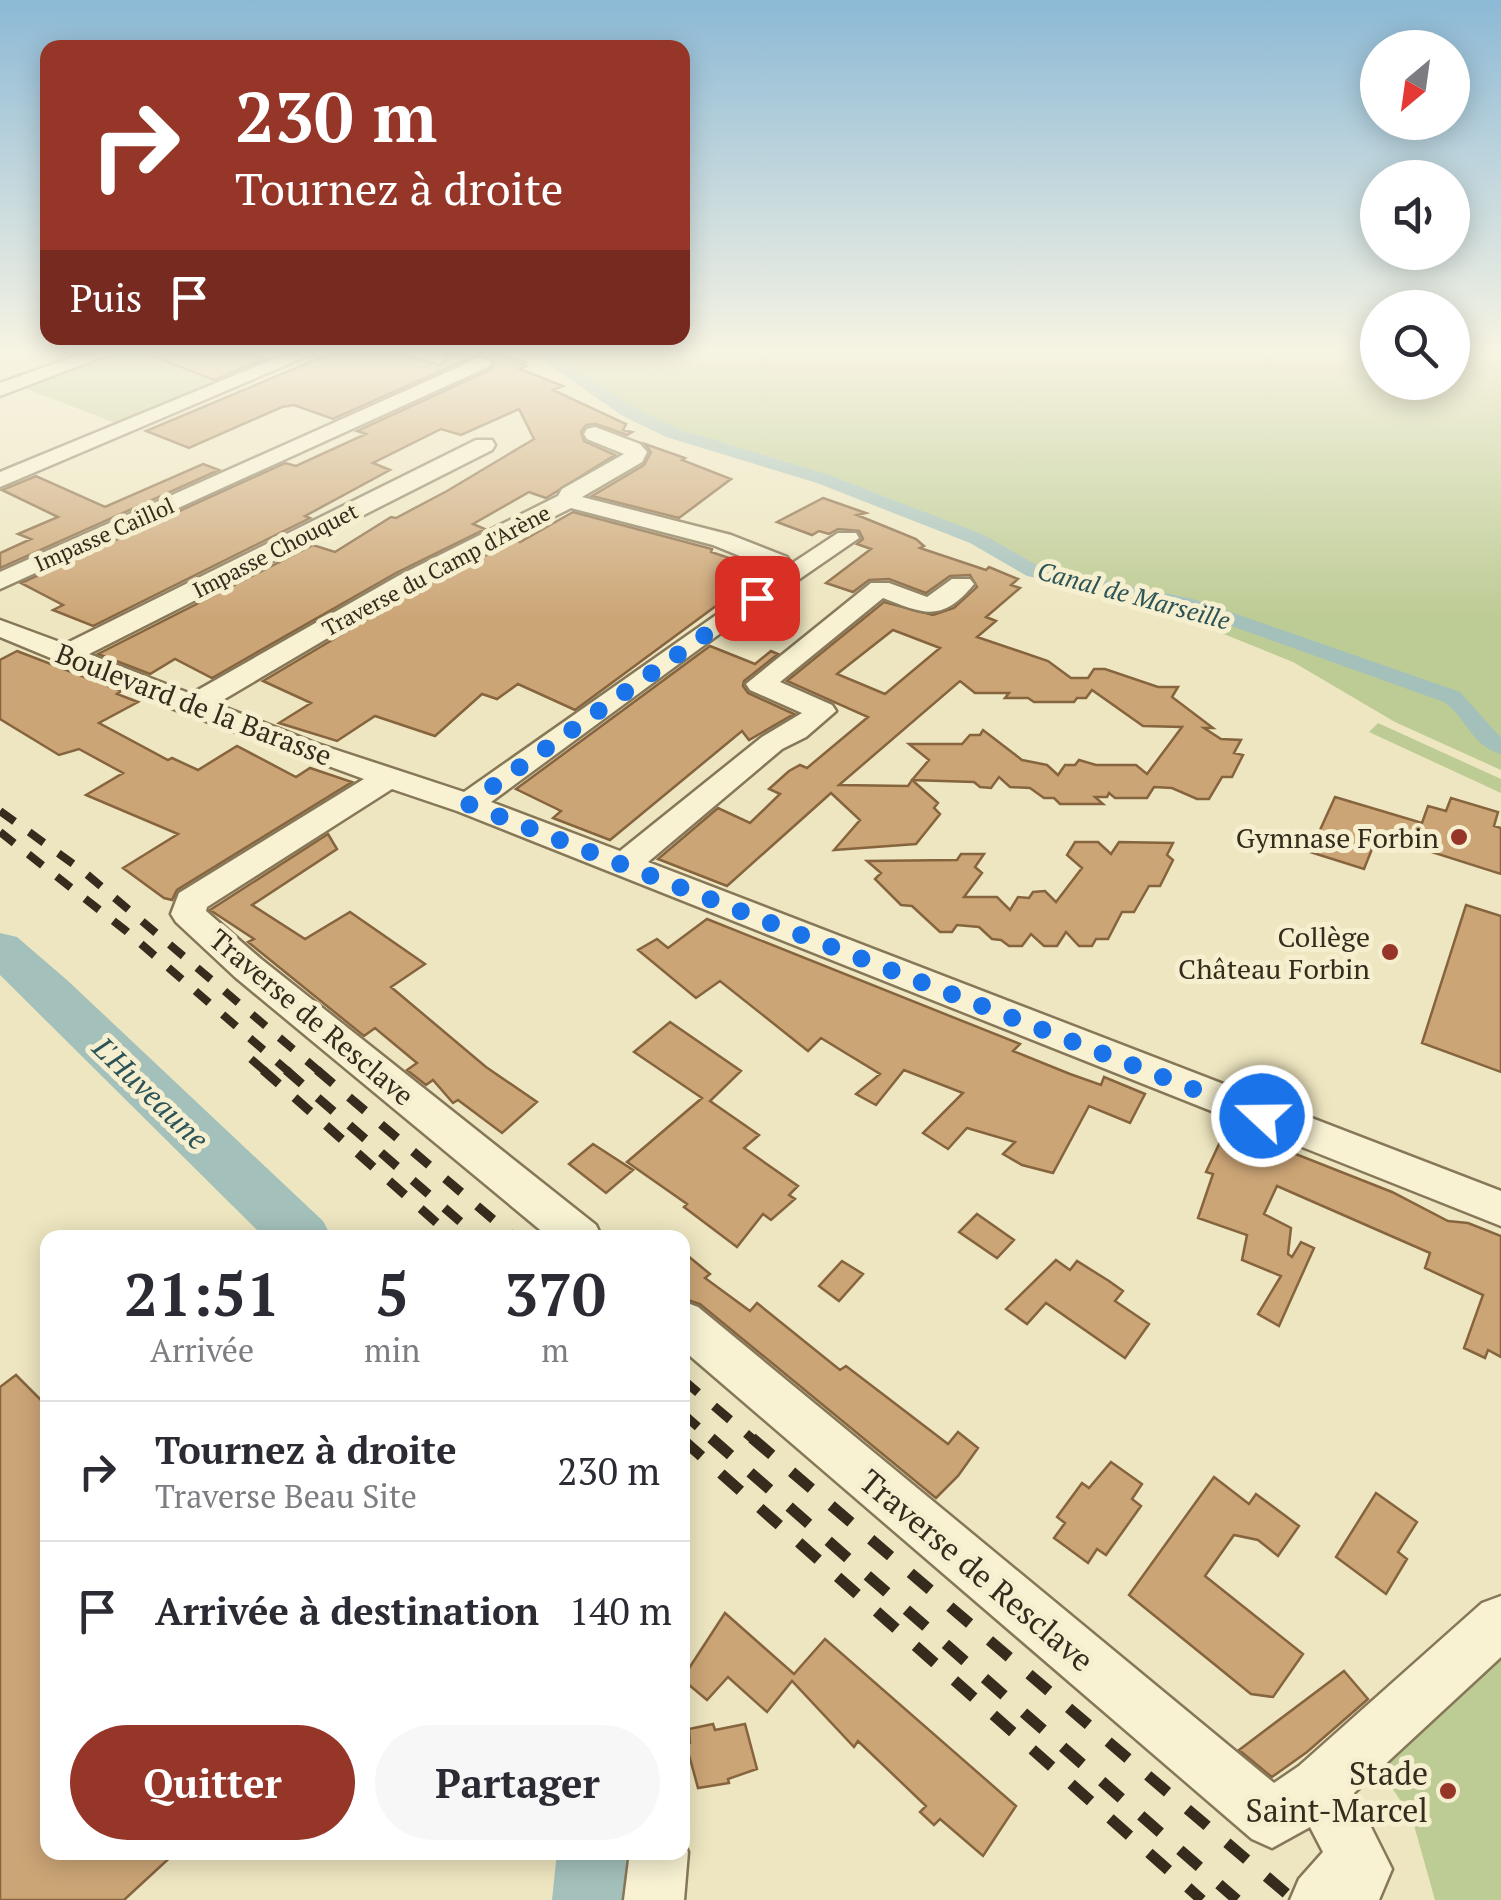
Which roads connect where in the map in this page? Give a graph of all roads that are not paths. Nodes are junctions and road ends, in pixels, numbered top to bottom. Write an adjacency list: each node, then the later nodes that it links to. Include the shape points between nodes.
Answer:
1 (94, 441): 5 (street)
2 (309, 441): 8 (street, Impasse Caillol)
3 (610, 441): 6 (street, Traverse du Camp d'Arène, via 636,452)
4 (484, 446): 12 (street, Impasse Chouquet)
5 (0, 480)
6 (568, 500): 9 (street, via 722,540 778,562); 13 (street, Traverse du Camp d'Arène, via 407,582)
7 (847, 538): 9 (street)
8 (0, 580)
9 (782, 582): 15 (street)
10 (961, 584): 16 (street, via 930,607 880,588 760,684 822,711 772,743)
11 (0, 628): 12 (street, Boulevard de la Barasse)
12 (65, 656): 13 (street, Boulevard de la Barasse)
13 (191, 706): 14 (street, Boulevard de la Barasse)
14 (389, 777): 15 (street, Boulevard de la Barasse); 18 (street, Traverse de Resclave, via 191,901 188,914)
15 (468, 804): 16 (street, Boulevard de la Barasse)
16 (624, 865): 17 (street, Boulevard de la Barasse)
17 (1501, 1210)
18 (571, 1230)
19 (690, 1328): 21 (street, Traverse de Resclave, via 1272,1818)
20 (1501, 1622): 21 (street)
21 (1319, 1786): 23 (street)
22 (658, 1860): 24 (street)
23 (1346, 1885)
24 (654, 1900)

